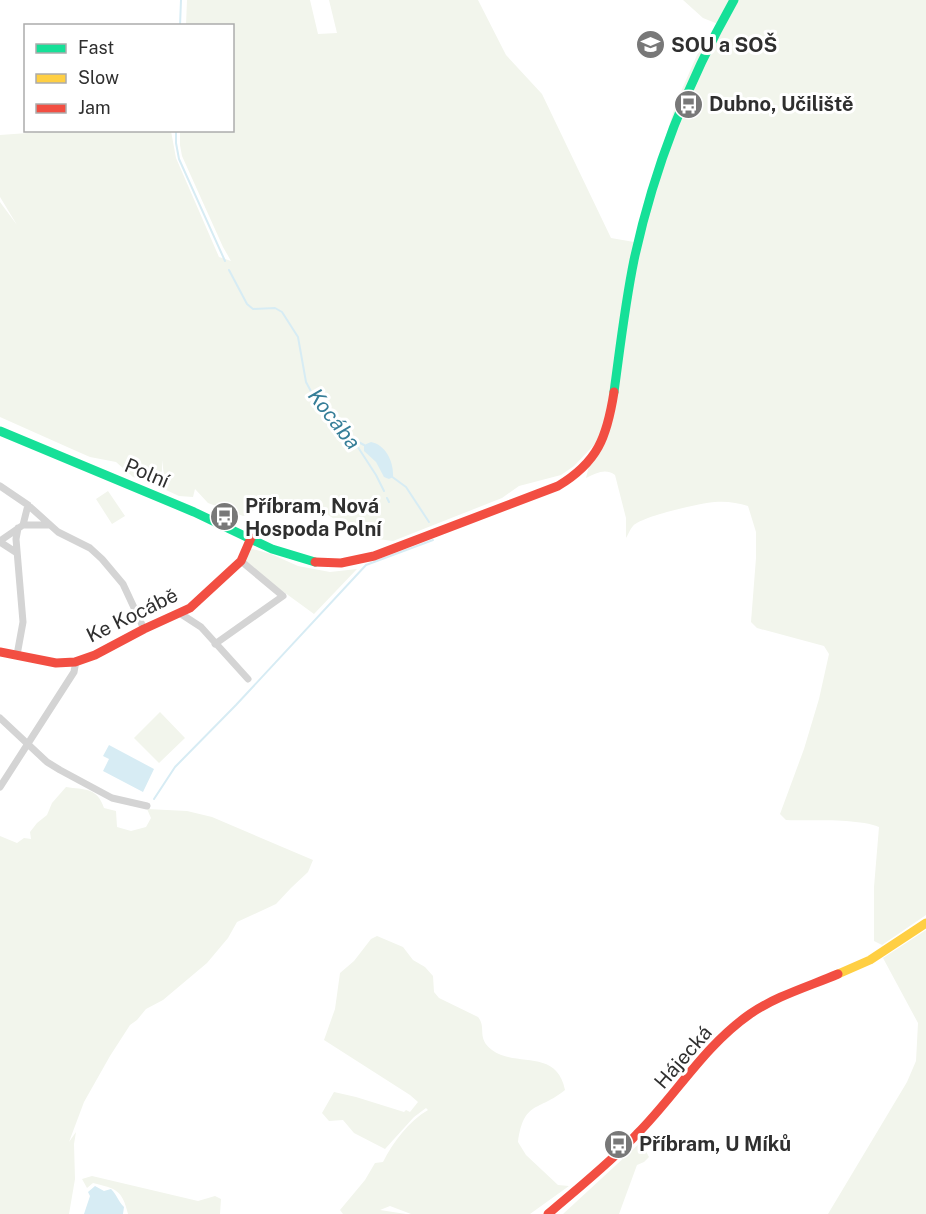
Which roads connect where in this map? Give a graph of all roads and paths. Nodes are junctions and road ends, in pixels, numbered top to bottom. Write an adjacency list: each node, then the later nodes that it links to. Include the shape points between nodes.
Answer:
1 (734, 0): 7 (street, Polní, via 704,54 659,170 628,290 609,420 599,449 589,462 548,491 348,563 323,564 300,559)
2 (0, 431): 7 (street, Polní)
3 (0, 486): 4 (street)
4 (28, 506): 5 (street); 6 (street)
5 (50, 525): 6 (street); 12 (street, via 90,548 110,567 128,593)
6 (21, 526): 8 (street); 9 (street, via 16,539)
7 (250, 538): 10 (street, Ke Kocábě)
8 (0, 541): 9 (street)
9 (17, 553): 15 (street, via 23,622)
10 (241, 561): 11 (street, Ke Kocábě); 13 (street, via 283,596)
11 (181, 614): 12 (street, Ke Kocábě); 13 (street, via 201,627)
12 (144, 629): 16 (street, Ke Kocábě, via 110,649)
13 (215, 644): 17 (street)
14 (0, 652): 15 (street, Ke Kocábě)
15 (17, 655): 16 (street, Ke Kocábě, via 51,662)
16 (76, 661): 19 (street, via 74,672)
17 (248, 679)
18 (0, 718): 19 (street)
19 (28, 745): 20 (street); 21 (street, via 47,762 97,791)
20 (0, 787)
21 (147, 806)
22 (926, 923): 23 (street, Hájecká, via 870,960 753,1011 693,1067 638,1135)
23 (548, 1214)

